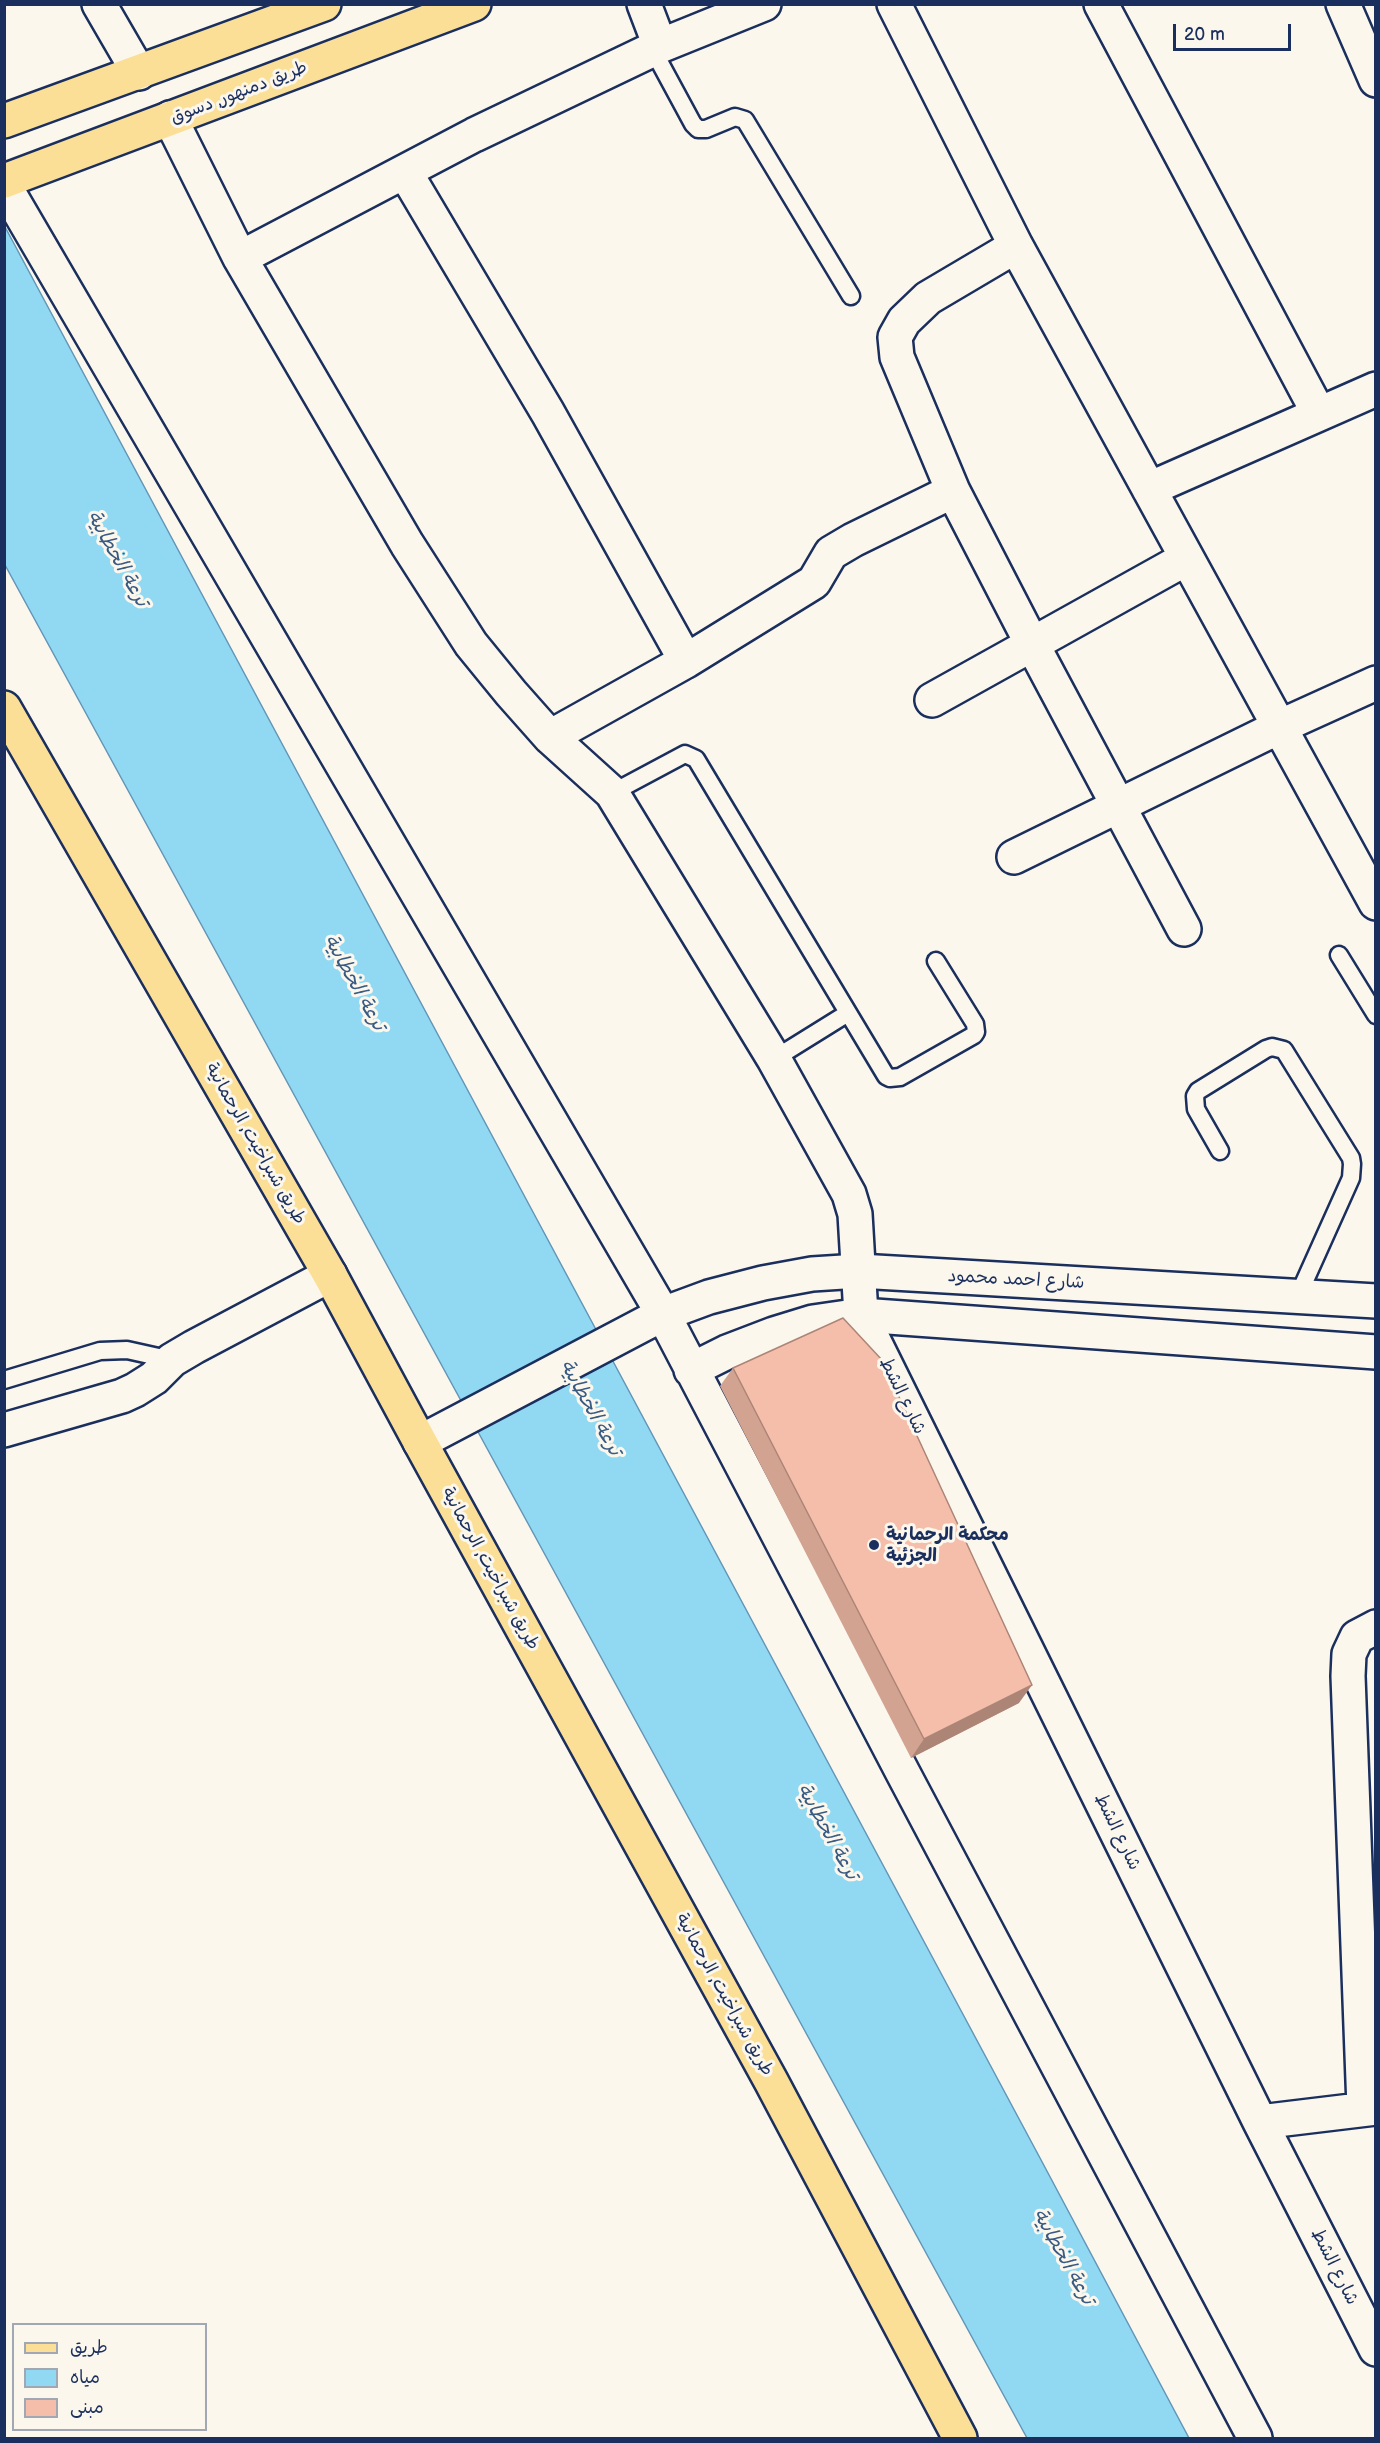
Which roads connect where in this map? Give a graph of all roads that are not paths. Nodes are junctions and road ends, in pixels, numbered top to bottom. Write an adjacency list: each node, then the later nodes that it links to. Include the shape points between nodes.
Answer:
1 (99, 4): 10 (street)
2 (324, 4): 10 (main road)
3 (474, 4): 12 (main road, طريق دمنهور, دسوق)
4 (644, 4): 9 (street)
5 (764, 4): 9 (street)
6 (894, 4): 16 (street)
7 (1101, 4): 20 (street)
8 (1343, 4): 11 (street)
9 (657, 48): 14 (street); 18 (lane, via 698,129 735,117 745,120)
10 (139, 73): 13 (main road)
11 (1376, 80)
12 (170, 118): 15 (main road, طريق دمنهور, دسوق); 17 (street)
13 (4, 121)
14 (405, 172): 17 (street); 25 (street, via 549,413)
15 (4, 183): 46 (street)
16 (1016, 246): 21 (street); 22 (street, via 928,298 904,321 895,337 897,357)
17 (240, 258): 30 (street, via 407,544 471,644)
18 (851, 296)
19 (1376, 389): 20 (street)
20 (1319, 414): 21 (street)
21 (1149, 489): 23 (street)
22 (953, 491): 24 (street); 25 (street, via 831,553 814,582)
23 (1186, 558): 24 (street); 29 (street)
24 (1032, 644): 27 (street); 32 (street)
25 (686, 661): 30 (street)
26 (1376, 683): 29 (street)
27 (932, 700)
28 (4, 708): 43 (main road, طريق شبراخيت, الرحمانية)
29 (1279, 727): 32 (street); 34 (street)
30 (550, 737): 31 (street)
31 (612, 793): 38 (lane, via 685,754 696,759); 40 (street)
32 (1119, 807): 33 (street); 35 (street)
33 (1014, 857)
34 (1376, 903)
35 (1184, 929)
36 (1340, 955): 39 (lane)
37 (936, 960): 38 (lane, via 975,1024 974,1035 900,1077 890,1078)
38 (848, 1013): 40 (lane)
39 (1376, 1015)
40 (774, 1059): 42 (street, via 849,1194 855,1214)
41 (1220, 1151): 44 (lane, via 1196,1110 1198,1090 1266,1049 1284,1050 1352,1164 1351,1178)
42 (859, 1271): 44 (street, شارع احمد محمود); 46 (street, شارع احمد محمود, via 763,1283); 47 (street)
43 (330, 1275): 49 (street); 53 (main road, طريق شبراخيت, الرحمانية)
44 (1298, 1296): 45 (street, شارع احمد محمود)
45 (1376, 1301)
46 (663, 1314): 50 (street); 53 (street, شارع احمد محمود)
47 (861, 1315): 48 (street); 50 (street, via 794,1328 727,1352); 56 (street, شارع الشط)
48 (1376, 1352)
49 (172, 1360): 51 (lane, via 128,1350 100,1351); 52 (street, via 154,1378 122,1396)
50 (691, 1370): 59 (street)
51 (4, 1380)
52 (4, 1430)
53 (420, 1442): 58 (main road, طريق شبراخيت, الرحمانية, via 771,2081)
54 (1376, 1627): 55 (street, via 1358,1637 1349,1654)
55 (1370, 2108): 56 (street)
56 (1260, 2121): 57 (street, شارع الشط)
57 (1376, 2349)
58 (960, 2439)
59 (1256, 2439)

